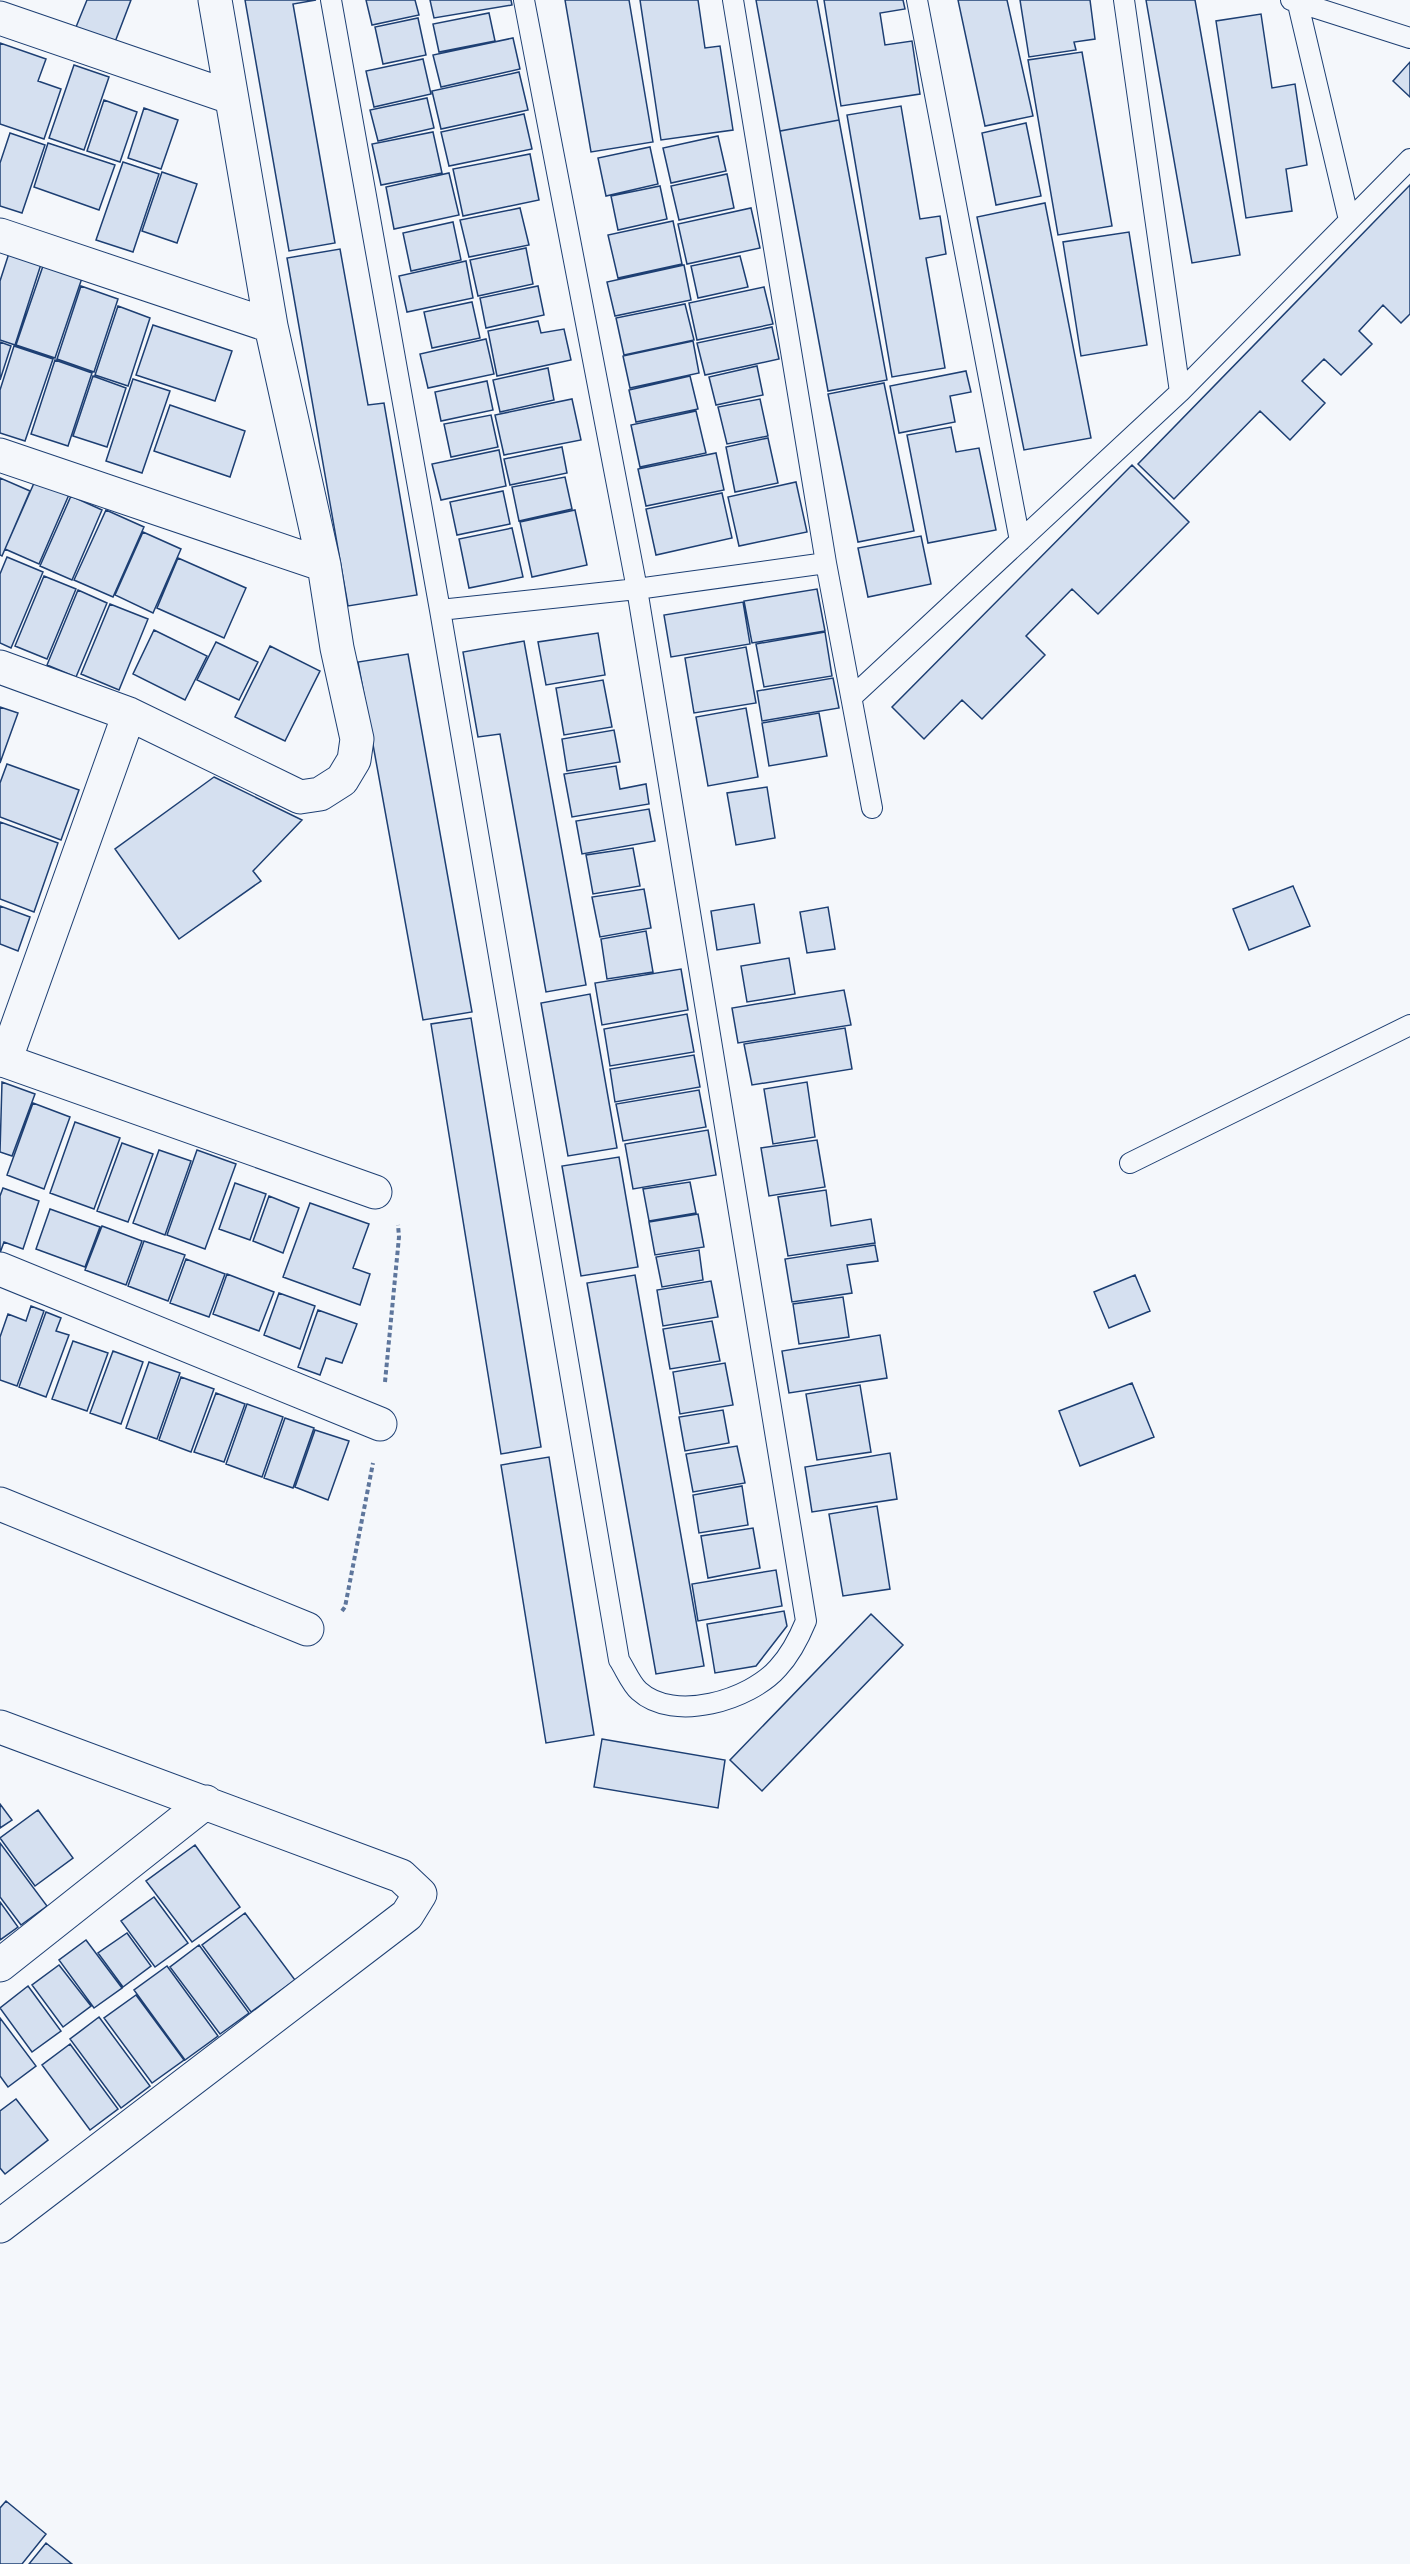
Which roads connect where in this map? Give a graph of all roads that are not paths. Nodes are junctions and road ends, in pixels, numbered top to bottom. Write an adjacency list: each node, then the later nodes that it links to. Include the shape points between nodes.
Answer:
1 (215, 0): 10 (street)
2 (331, 0): 21 (lane)
3 (524, 0): 20 (lane)
4 (733, 0): 18 (lane)
5 (917, 0): 17 (lane)
6 (1124, 0): 15 (lane)
7 (1295, 2): 9 (lane); 12 (lane)
8 (0, 18): 10 (street)
9 (1410, 38)
10 (230, 97): 14 (street)
11 (1410, 159): 12 (lane)
12 (1349, 220): 15 (lane)
13 (0, 235): 14 (street)
14 (271, 326): 19 (street)
15 (1180, 392): 17 (lane)
16 (0, 455): 19 (street)
17 (1020, 541): 23 (lane)
18 (826, 563): 20 (lane); 23 (lane)
19 (324, 565): 24 (street, via 357,739 354,760 342,780 320,794 300,797)
20 (637, 590): 21 (lane); 21 (lane, via 806,1621 795,1646 777,1670 744,1692 699,1708 668,1705 639,1691 619,1660)
21 (440, 610)
22 (0, 667): 24 (street)
23 (852, 697): 25 (lane)
24 (129, 714): 27 (street)
25 (872, 808)
26 (1410, 1025): 28 (lane)
27 (2, 1060): 29 (street)
28 (1130, 1163)
29 (375, 1192)
30 (0, 1269): 31 (street)
31 (380, 1424)
32 (0, 1504): 33 (street)
33 (308, 1629)
34 (0, 1727): 35 (street)
35 (206, 1802): 36 (street); 37 (street, via 401,1876 420,1894 407,1915)
36 (0, 1965)
37 (14, 2201): 38 (street)
38 (0, 2226)

